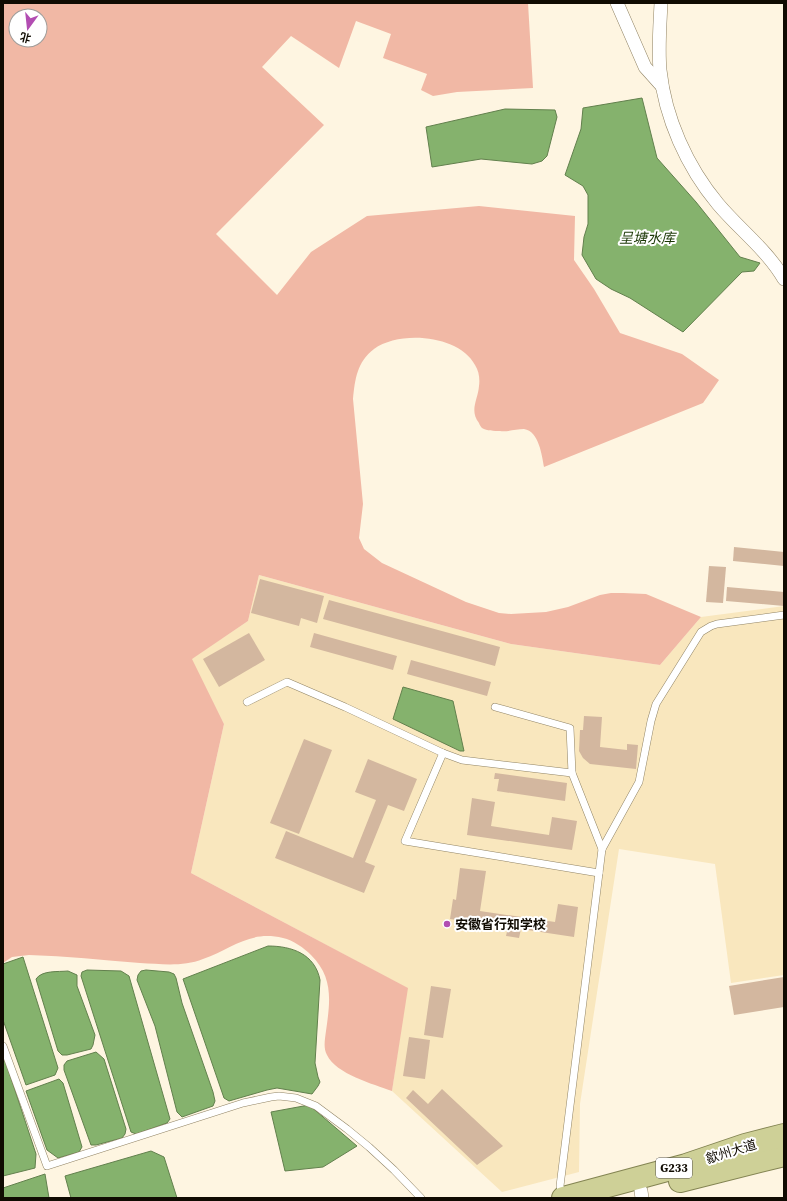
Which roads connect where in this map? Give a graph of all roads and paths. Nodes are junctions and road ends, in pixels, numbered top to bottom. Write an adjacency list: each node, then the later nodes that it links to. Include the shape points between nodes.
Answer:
1 (617, 3): 3 (street, via 645,66)
2 (661, 3): 3 (street, via 659,54)
3 (662, 86): 4 (street, via 677,135 701,181 717,203 770,259)
4 (784, 279)
5 (784, 615): 10 (lane, via 717,624 697,636 656,704 640,782)
6 (246, 702): 8 (lane, via 287,682)
7 (496, 707): 9 (lane, via 570,728)
8 (443, 754): 9 (lane, via 462,760); 11 (lane, via 404,841)
9 (572, 773): 10 (lane)
10 (602, 849): 11 (lane)
11 (599, 873): 17 (lane, via 560,1186)
12 (3, 1046): 16 (lane, via 47,1166 243,1103 270,1097 288,1097 306,1101 330,1116 394,1170)
13 (784, 1135): 17 (highway, 歙州大道 / G233)
14 (784, 1156): 15 (highway, 歙州大道 / G233, via 688,1178)
15 (642, 1195): 18 (highway, 歙州大道 / G233)
16 (421, 1198)
17 (563, 1198)
18 (617, 1198)

